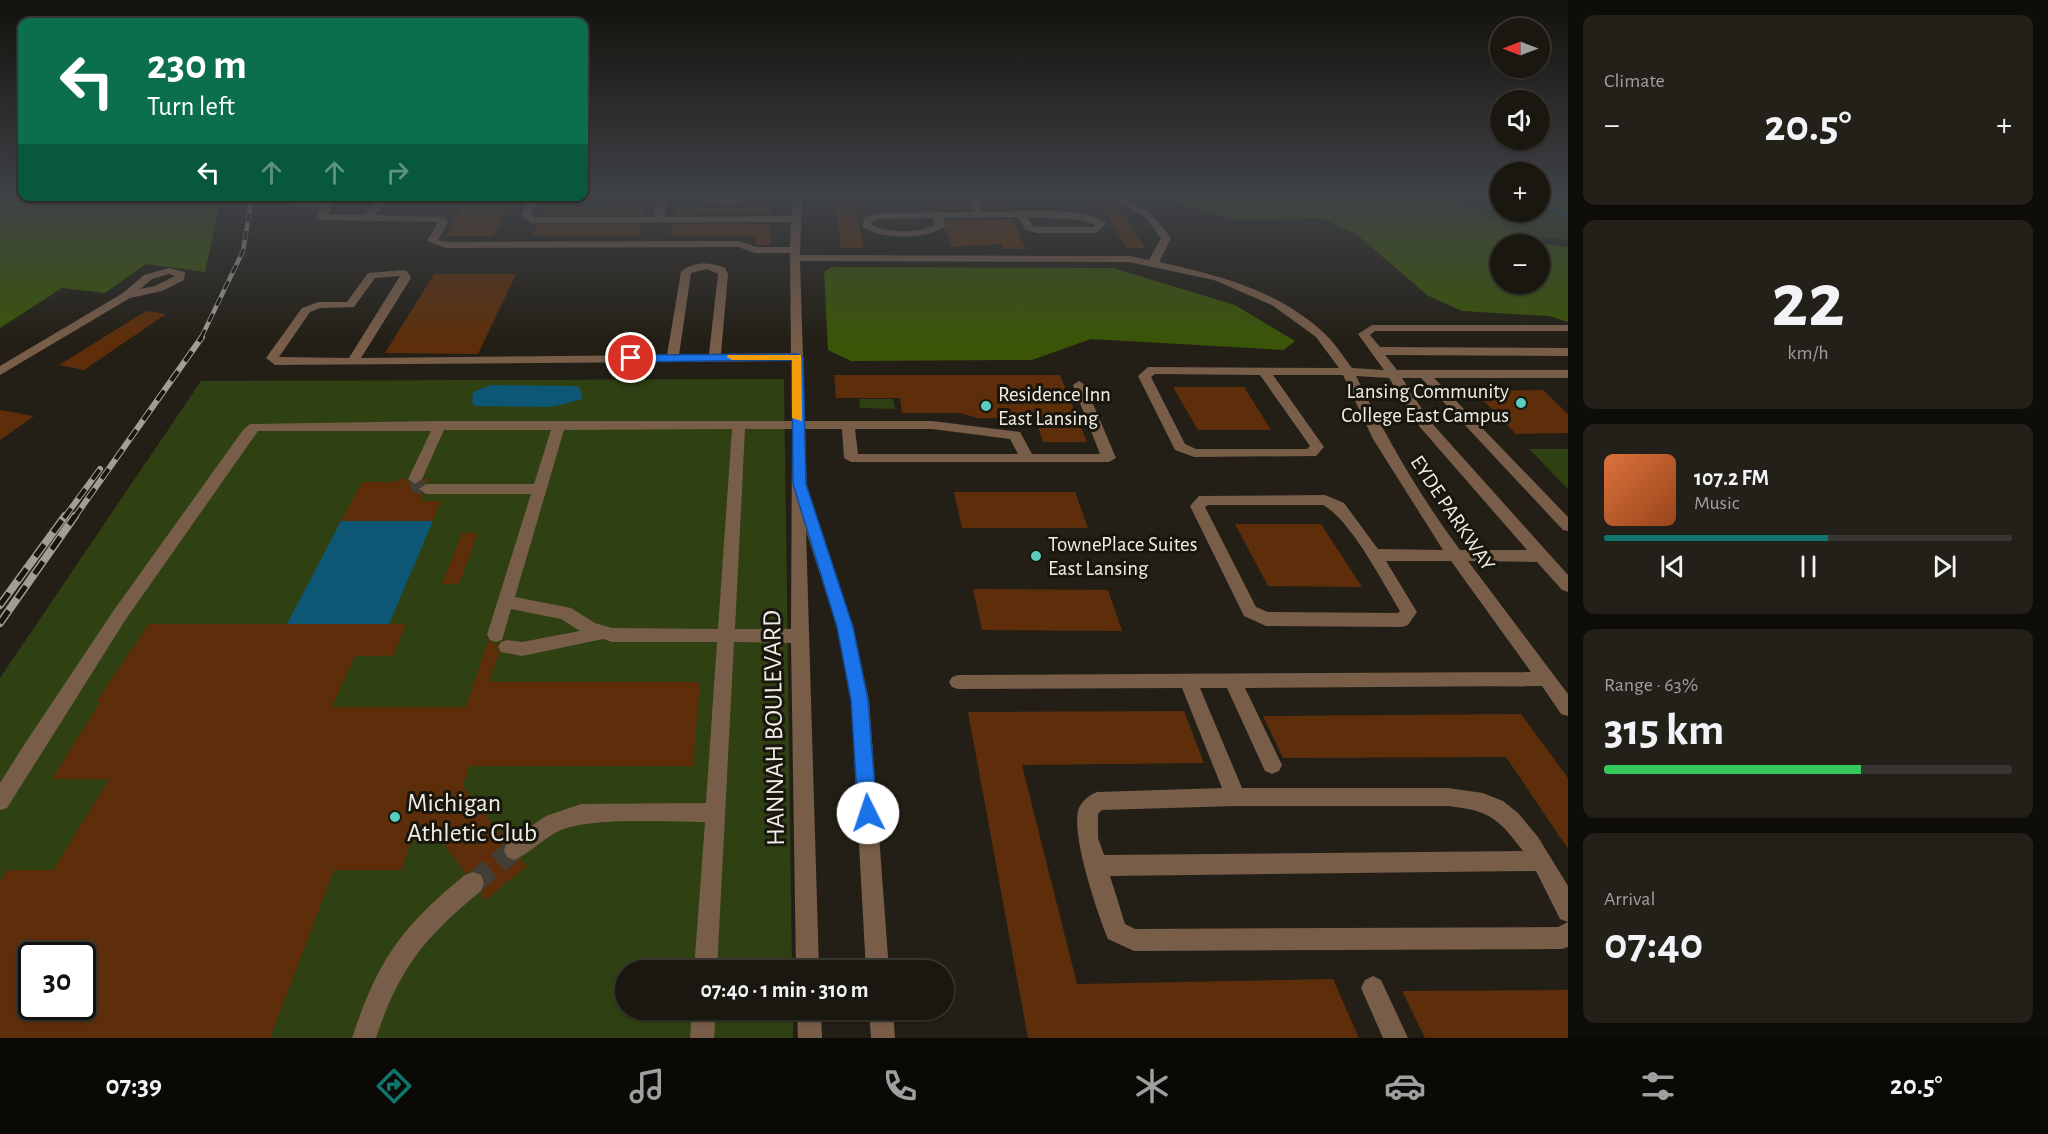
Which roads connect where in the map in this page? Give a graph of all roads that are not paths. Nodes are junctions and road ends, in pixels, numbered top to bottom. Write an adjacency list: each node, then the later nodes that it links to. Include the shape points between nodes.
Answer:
1 (744, 245): 4 (street, EYDE PARKWAY)
2 (795, 245): 4 (street, HANNAH BOULEVARD)
3 (1162, 245): 5 (street)
4 (795, 254): 5 (street, EYDE PARKWAY, via 1099,257); 13 (street, HANNAH BOULEVARD)
5 (1154, 263): 16 (street, EYDE PARKWAY, via 1217,278 1276,303 1320,335)
6 (127, 295): 17 (street)
7 (1508, 328): 8 (street); 9 (street, via 1372,328 1364,334); 10 (street)
8 (1568, 328)
9 (1377, 351): 10 (street); 19 (street)
10 (1534, 352): 11 (street); 21 (street)
11 (1568, 352)
12 (715, 357): 13 (street); 14 (street); 14 (street, via 723,274 714,266 703,266 686,272)
13 (797, 357): 26 (street, HANNAH BOULEVARD)
14 (672, 358): 15 (street)
15 (353, 362): 15 (street, via 279,362 272,358 306,310 318,305 350,305 372,275 403,273 406,278)
16 (1347, 370): 18 (street); 19 (street); 32 (street, EYDE PARKWAY, via 1380,439)
17 (0, 371)
18 (1264, 372): 18 (street, via 1152,370 1144,376 1179,447 1194,453 1311,453 1317,447)
19 (1393, 374): 20 (street); 34 (street, via 1424,423)
20 (1424, 374): 21 (street); 31 (street)
21 (1565, 377)
22 (1079, 385): 28 (street, via 1108,458)
23 (440, 425): 24 (street); 30 (street, via 421,484); 47 (street, via 266,425 250,430 46,724)
24 (559, 425): 25 (street); 30 (street)
25 (739, 425): 26 (street); 38 (street)
26 (798, 425): 27 (street); 29 (street, HANNAH BOULEVARD)
27 (848, 425): 28 (street, via 932,425 1015,435); 28 (street, via 851,458)
28 (1027, 458)
29 (800, 484): 39 (street, HANNAH BOULEVARD); 57 (street, HANNAH BOULEVARD, via 845,627 860,700)
30 (539, 489): 36 (street)
31 (1568, 526)
32 (1455, 553): 33 (street); 34 (street); 40 (street, EYDE PARKWAY)
33 (1374, 555): 33 (street, via 1339,507 1325,501 1204,501 1197,506 1250,611 1266,619 1402,620 1409,612)
34 (1541, 556): 35 (street)
35 (1568, 586)
36 (505, 601): 37 (street, via 565,613); 37 (street, via 502,641 522,649)
37 (601, 633): 38 (street)
38 (726, 636): 39 (street); 48 (street)
39 (800, 636): 56 (street, HANNAH BOULEVARD)
40 (1547, 679): 42 (street); 44 (street, EYDE PARKWAY)
41 (1188, 680): 42 (street); 43 (street); 46 (street)
42 (1232, 680): 45 (street)
43 (958, 682)
44 (1568, 708)
45 (1272, 765)
46 (1236, 797): 50 (street, via 1473,800 1500,810 1524,836); 51 (street, via 1097,801 1088,811 1088,838)
47 (0, 801)
48 (716, 813): 49 (street, via 581,814 553,824); 55 (street)
49 (514, 850)
50 (1539, 861): 51 (street); 53 (street)
51 (1096, 867): 54 (street, via 1116,931 1134,940 1562,938)
52 (472, 883): 62 (street, via 426,922 398,957 378,995)
53 (1568, 911)
54 (1568, 933)
55 (707, 960)
56 (808, 960)
57 (878, 960)
58 (1373, 988): 66 (street)
59 (703, 1020): 63 (street)
60 (809, 1020): 64 (street)
61 (882, 1020): 65 (street)
62 (364, 1038)
63 (702, 1038)
64 (810, 1038)
65 (883, 1038)
66 (1396, 1038)

